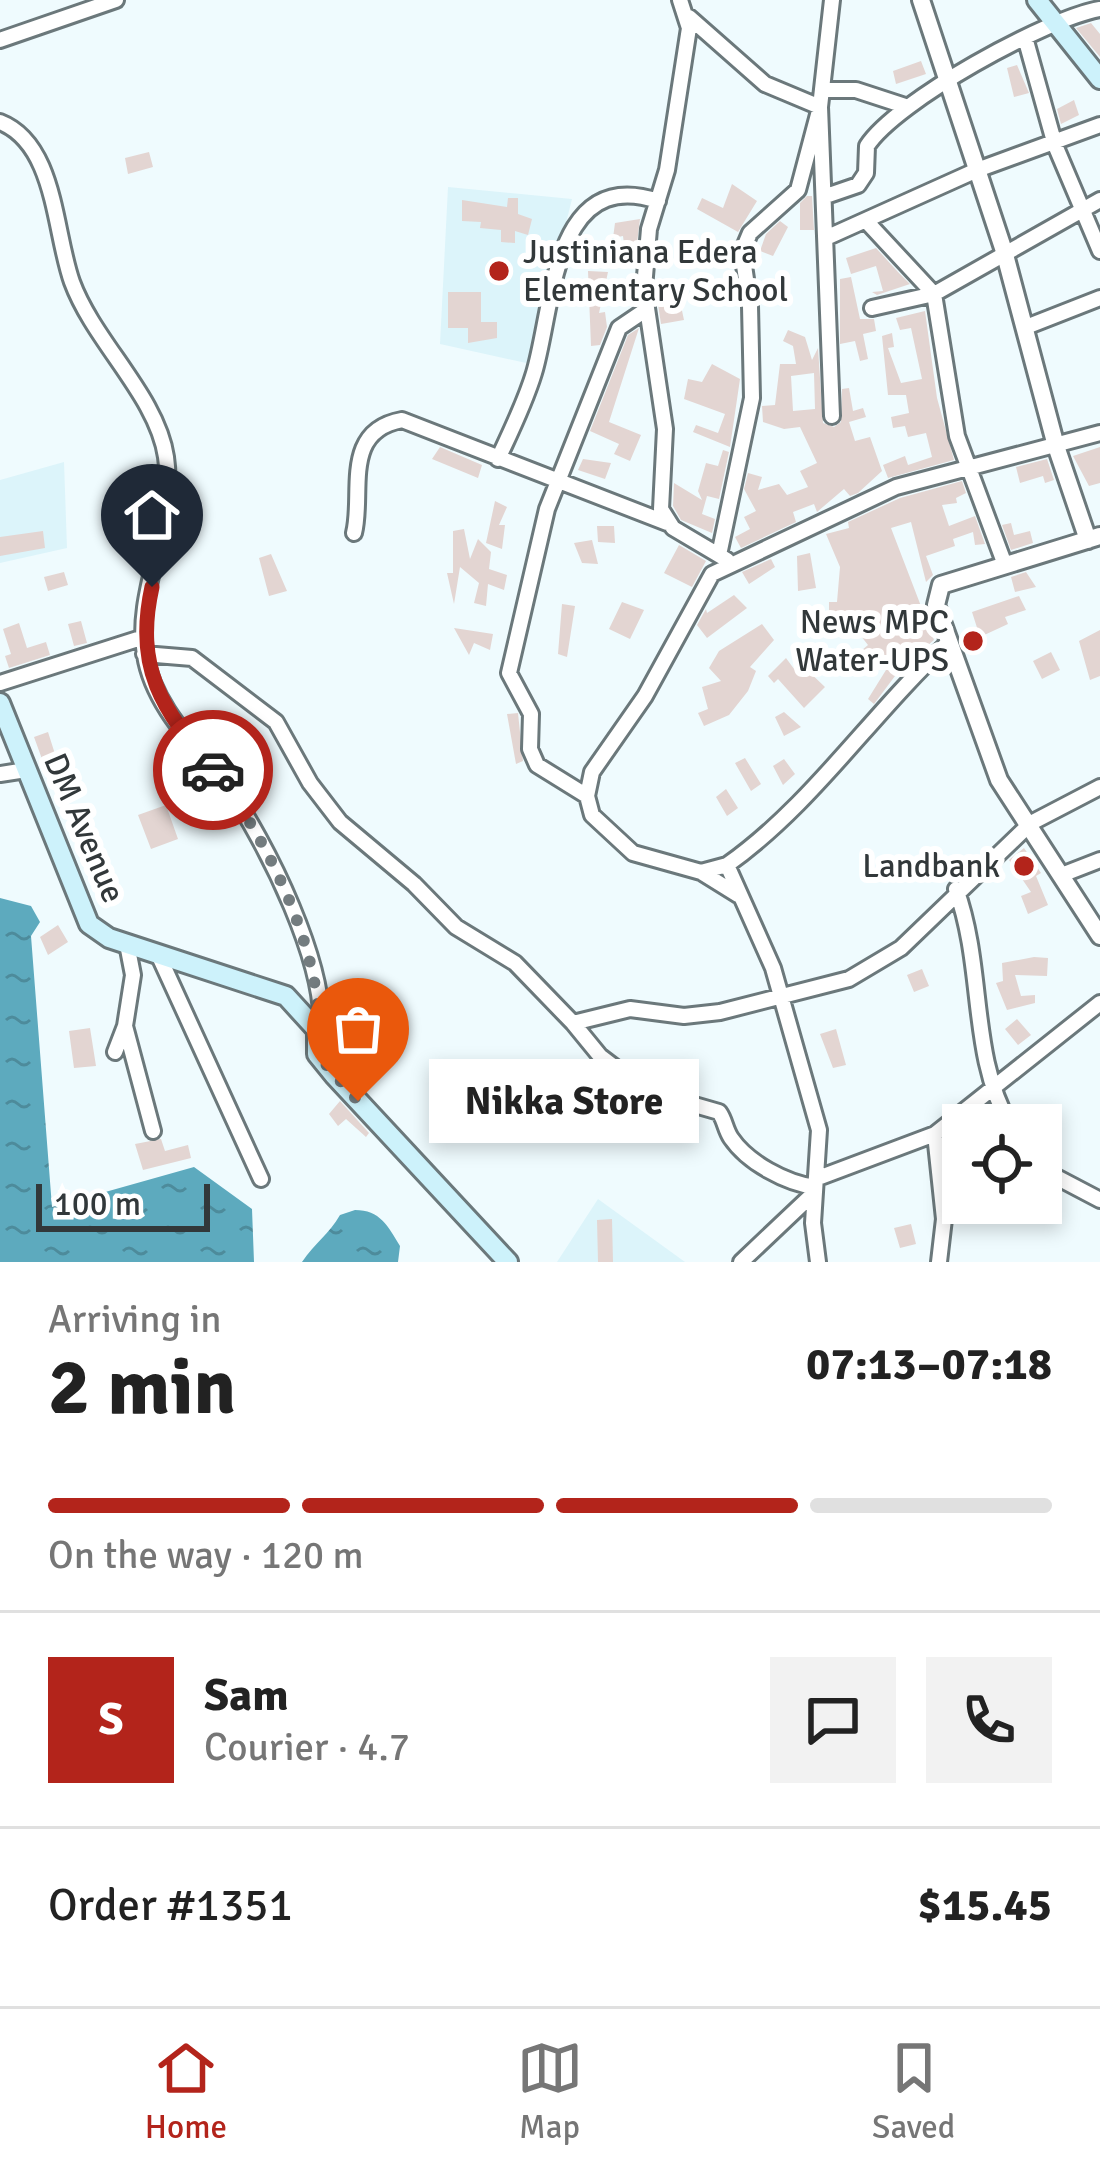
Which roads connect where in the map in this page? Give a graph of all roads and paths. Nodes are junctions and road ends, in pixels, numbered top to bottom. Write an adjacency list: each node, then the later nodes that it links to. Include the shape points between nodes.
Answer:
1 (116, 0): 9 (street)
2 (680, 0): 7 (street)
3 (832, 0): 13 (street)
4 (921, 0): 11 (street)
5 (1037, 0): 8 (main road)
6 (1100, 9): 8 (street)
7 (689, 17): 15 (street, via 765,84); 22 (street)
8 (1054, 24): 10 (street); 12 (main road)
9 (0, 40)
10 (1026, 41): 11 (street); 18 (street)
11 (946, 80): 14 (street); 19 (street)
12 (1100, 80)
13 (823, 90): 14 (street, via 856,90); 15 (street)
14 (905, 106): 20 (street, via 867,146 858,185)
15 (820, 107): 20 (street); 42 (street, via 798,190 750,233 742,252 752,398)
16 (0, 122): 44 (street, via 16,128 36,154 78,297 163,444 168,507)
17 (1100, 125): 18 (street)
18 (1055, 145): 19 (street); 23 (street)
19 (977, 170): 24 (street); 26 (street)
20 (826, 196): 25 (street)
21 (1100, 200): 23 (street)
22 (658, 201): 31 (street, via 646,250); 36 (street, via 611,196 571,230 535,370)
23 (1081, 209): 26 (street); 27 (street)
24 (868, 223): 25 (street); 28 (street)
25 (828, 237): 33 (street)
26 (1004, 251): 28 (street); 32 (street)
27 (1100, 251)
28 (934, 295): 30 (street); 37 (street, via 957,436)
29 (1100, 298): 32 (street)
30 (872, 308)
31 (647, 309): 38 (street, via 619,328); 39 (street, via 665,429 660,500)
32 (1026, 327): 35 (street)
33 (832, 416)
34 (1100, 433): 35 (street)
35 (1057, 446): 37 (street); 41 (street)
36 (498, 459): 38 (street); 40 (street, via 394,421 356,464)
37 (970, 466): 42 (street, via 877,494); 43 (street)
38 (557, 482): 39 (street); 52 (street, via 509,673 531,714 537,765)
39 (667, 523): 42 (street)
40 (354, 533)
41 (1094, 538): 43 (street)
42 (725, 559): 52 (street, via 592,772)
43 (1005, 565): 45 (street, via 941,585 936,605)
44 (144, 638): 46 (street); 47 (street)
45 (948, 643): 53 (street, via 999,780); 55 (street, via 780,822)
46 (144, 654): 65 (street, via 192,658 276,722 340,822 456,928 515,963); 68 (street, via 166,708 248,818 284,894 323,1019)
47 (0, 683)
48 (0, 703): 49 (main road, DM Avenue)
49 (26, 770): 50 (street); 61 (main road, DM Avenue, via 83,914)
50 (2, 774)
51 (1100, 787): 53 (street)
52 (587, 796): 56 (street, via 592,815 633,853)
53 (1030, 823): 57 (street); 58 (street)
54 (1100, 860): 57 (street)
55 (727, 865): 56 (street); 59 (street)
56 (701, 872): 59 (street)
57 (1064, 874): 60 (street)
58 (956, 889): 63 (street, via 885,959); 69 (street, via 976,956)
59 (738, 895): 63 (street)
60 (1100, 936)
61 (127, 944): 62 (main road, DM Avenue); 66 (street, via 133,975)
62 (158, 954): 68 (main road, DM Avenue, via 286,996 317,1030); 73 (street)
63 (783, 999): 65 (street, via 684,1016 620,1009); 75 (street, via 819,1130)
64 (1100, 1003): 69 (street)
65 (573, 1023): 75 (street, via 646,1091 718,1112 731,1138 759,1162)
66 (125, 1026): 67 (street); 71 (street)
67 (115, 1052)
68 (317, 1054): 77 (main road, DM Avenue)
69 (992, 1089): 70 (street); 72 (street)
70 (1000, 1104)
71 (153, 1131)
72 (935, 1135): 75 (street); 80 (street, via 944,1219)
73 (261, 1179)
74 (1062, 1180): 76 (street)
75 (816, 1186): 78 (street); 79 (street)
76 (1100, 1200)
77 (508, 1262)
78 (741, 1262)
79 (818, 1262)
80 (939, 1262)

